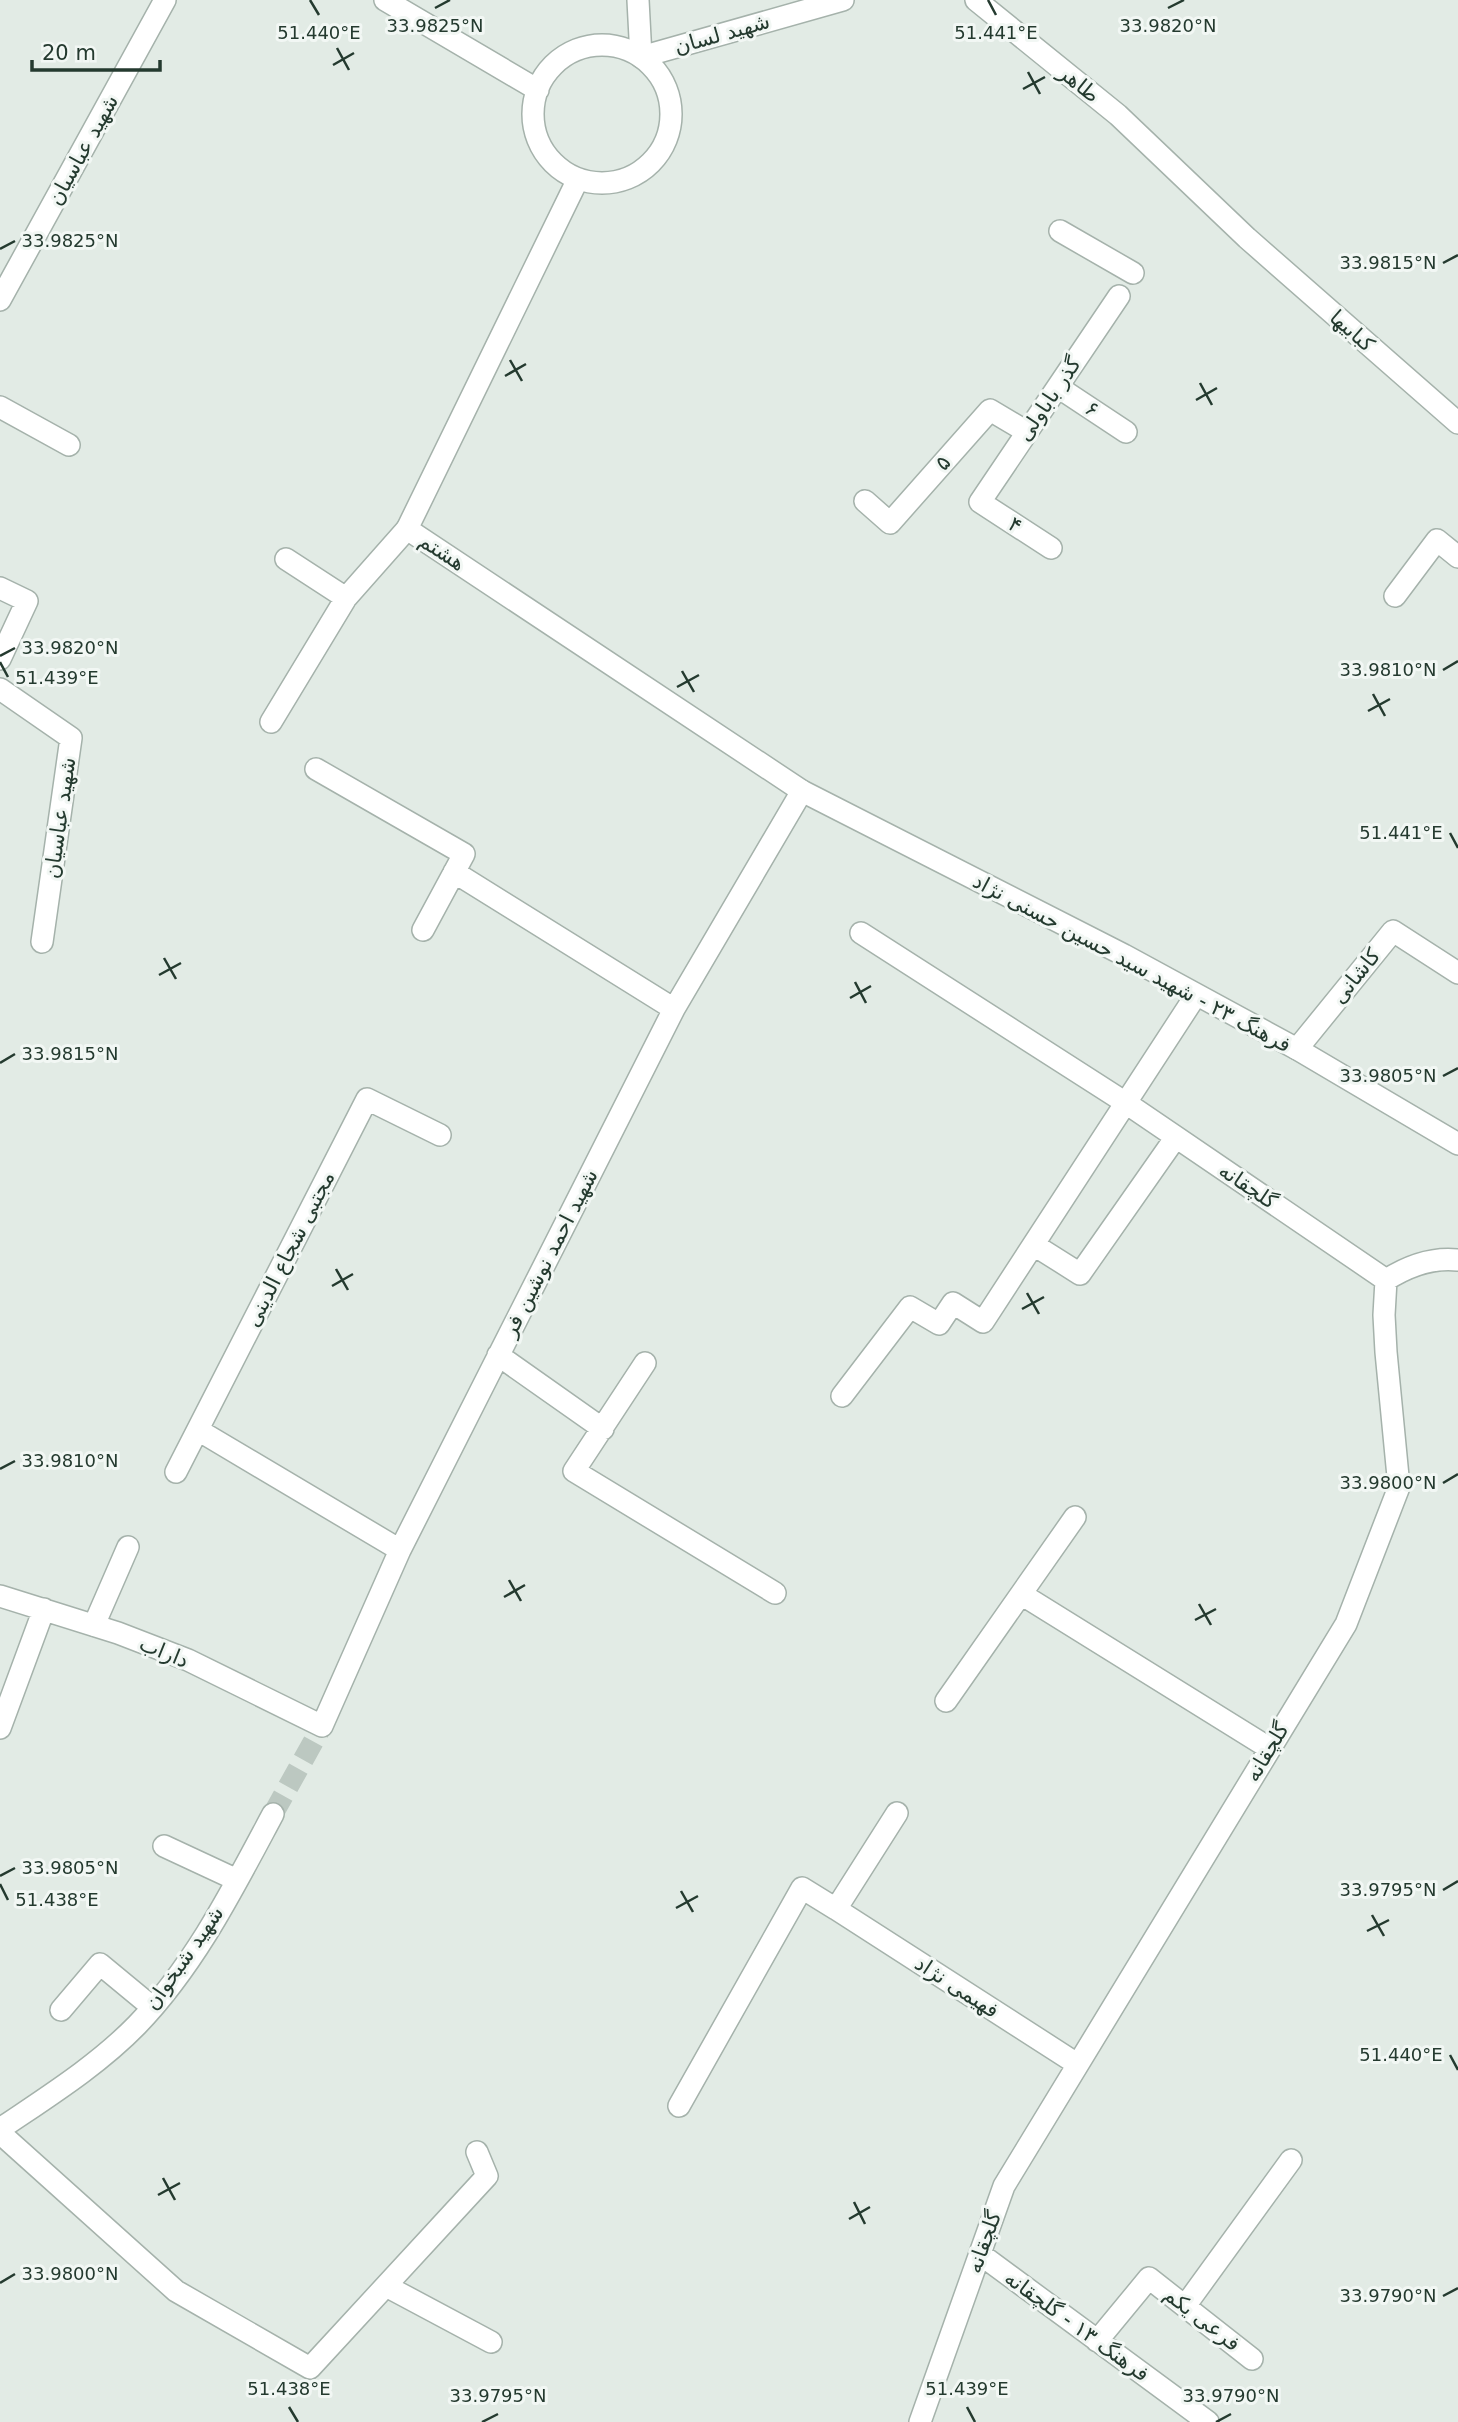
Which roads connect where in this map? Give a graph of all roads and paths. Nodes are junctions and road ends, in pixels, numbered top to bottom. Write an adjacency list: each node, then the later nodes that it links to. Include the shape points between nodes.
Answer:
1 (166, 0): 13 (street, شهید عباسیان)
2 (385, 0): 7 (street)
3 (638, 0): 6 (street)
4 (843, 0): 6 (street, شهید لسان)
5 (976, 0): 10 (street, طاهر, via 1118,116)
6 (641, 57): 7 (street, via 608,46 574,52 552,67); 8 (street, via 664,83 669,99 669,131 663,146 653,160 626,179 610,183)
7 (538, 90): 8 (street, via 533,111 544,152)
8 (578, 179): 22 (street, هشتم)
9 (1060, 231): 11 (street)
10 (1247, 238): 16 (street, کبابیها)
11 (1133, 273)
12 (1119, 296): 14 (street, گذر باباولی)
13 (0, 300)
14 (1058, 387): 17 (street, گذر باباولی); 18 (street, ۶)
15 (0, 407): 19 (street)
16 (1458, 423)
17 (1027, 432): 20 (street, ۵, via 990,410 890,523); 21 (street, گذر باباولی)
18 (1126, 432)
19 (69, 445)
20 (865, 501)
21 (980, 502): 23 (street, ۴)
22 (407, 529): 28 (street); 33 (street, هشتم)
23 (1051, 548)
24 (1458, 557): 27 (street, via 1437,540)
25 (286, 559): 28 (street)
26 (0, 588): 29 (street, via 27,601)
27 (1395, 596)
28 (346, 597): 31 (street)
29 (0, 659)
30 (0, 689): 37 (street, شهید عباسیان, via 71,738)
31 (271, 722)
32 (316, 769): 34 (street, via 464,854)
33 (802, 791): 39 (street, فرهنگ ۲۳ - شهید سید حسین حسنی نژاد); 40 (street, شهید احمد نوشین فر)
34 (454, 872): 35 (street); 40 (street)
35 (423, 930)
36 (861, 933): 42 (street, گلچقانه)
37 (42, 942)
38 (1458, 973): 41 (street, کاشانی, via 1393,931)
39 (1196, 995): 41 (street, فرهنگ ۲۳ - شهید سید حسین حسنی نژاد); 42 (street)
40 (674, 1009): 49 (street, شهید احمد نوشین فر)
41 (1297, 1049): 45 (street, فرهنگ ۲۳ - شهید سید حسین حسنی نژاد)
42 (1126, 1103): 44 (street, گلچقانه); 46 (street)
43 (440, 1135): 53 (street, مجتبی شجاع الدینی, via 367,1099)
44 (1177, 1137): 46 (street, via 1080,1274); 48 (street, گلچقانه)
45 (1458, 1144)
46 (1034, 1245): 51 (street, via 983,1322 953,1303 939,1324 910,1307)
47 (1458, 1260): 48 (street, via 1408,1266)
48 (1387, 1280): 66 (street, گلچقانه, via 1386,1352 1399,1487 1346,1624)
49 (498, 1355): 52 (street); 57 (street, شهید احمد نوشین فر)
50 (645, 1363): 52 (street)
51 (842, 1396)
52 (603, 1429): 58 (street, via 574,1471)
53 (198, 1430): 54 (street, مجتبی شجاع الدینی); 57 (street)
54 (176, 1472)
55 (1075, 1517): 59 (street)
56 (128, 1548): 62 (street)
57 (400, 1550): 64 (street, شهید احمد نوشین فر)
58 (775, 1593)
59 (1021, 1594): 63 (street); 66 (street)
60 (0, 1596): 61 (street, داراب)
61 (44, 1609): 62 (street, داراب); 65 (street)
62 (94, 1625): 64 (street, داراب, via 188,1660)
63 (946, 1701)
64 (321, 1726)
65 (0, 1728)
66 (1269, 1748): 74 (street, گلچقانه)
67 (897, 1813): 71 (street)
68 (273, 1814): 70 (street, شهید شبخوان)
69 (164, 1846): 70 (street)
70 (237, 1881): 72 (street, شهید شبخوان)
71 (836, 1909): 74 (street, فهیمی نژاد); 75 (street, فهیمی نژاد, via 802,1888)
72 (152, 2007): 73 (street, via 100,1964); 76 (street, شهید شبخوان, via 94,2063)
73 (61, 2010)
74 (1077, 2064): 79 (street, گلچقانه, via 1004,2186)
75 (679, 2106)
76 (0, 2131): 80 (street, via 176,2291 310,2368)
77 (477, 2152): 80 (street, via 487,2176)
78 (1292, 2160): 81 (street)
79 (979, 2255): 82 (street, فرهنگ ۱۳ - گلچقانه); 85 (street, گلچقانه)
80 (386, 2286): 83 (street)
81 (1185, 2306): 82 (street, فرعی یکم, via 1149,2278); 84 (street, فرعی یکم)
82 (1097, 2341): 86 (street, فرهنگ ۱۳ - گلچقانه)
83 (491, 2342)
84 (1252, 2359)
85 (920, 2422)
86 (1208, 2422)

